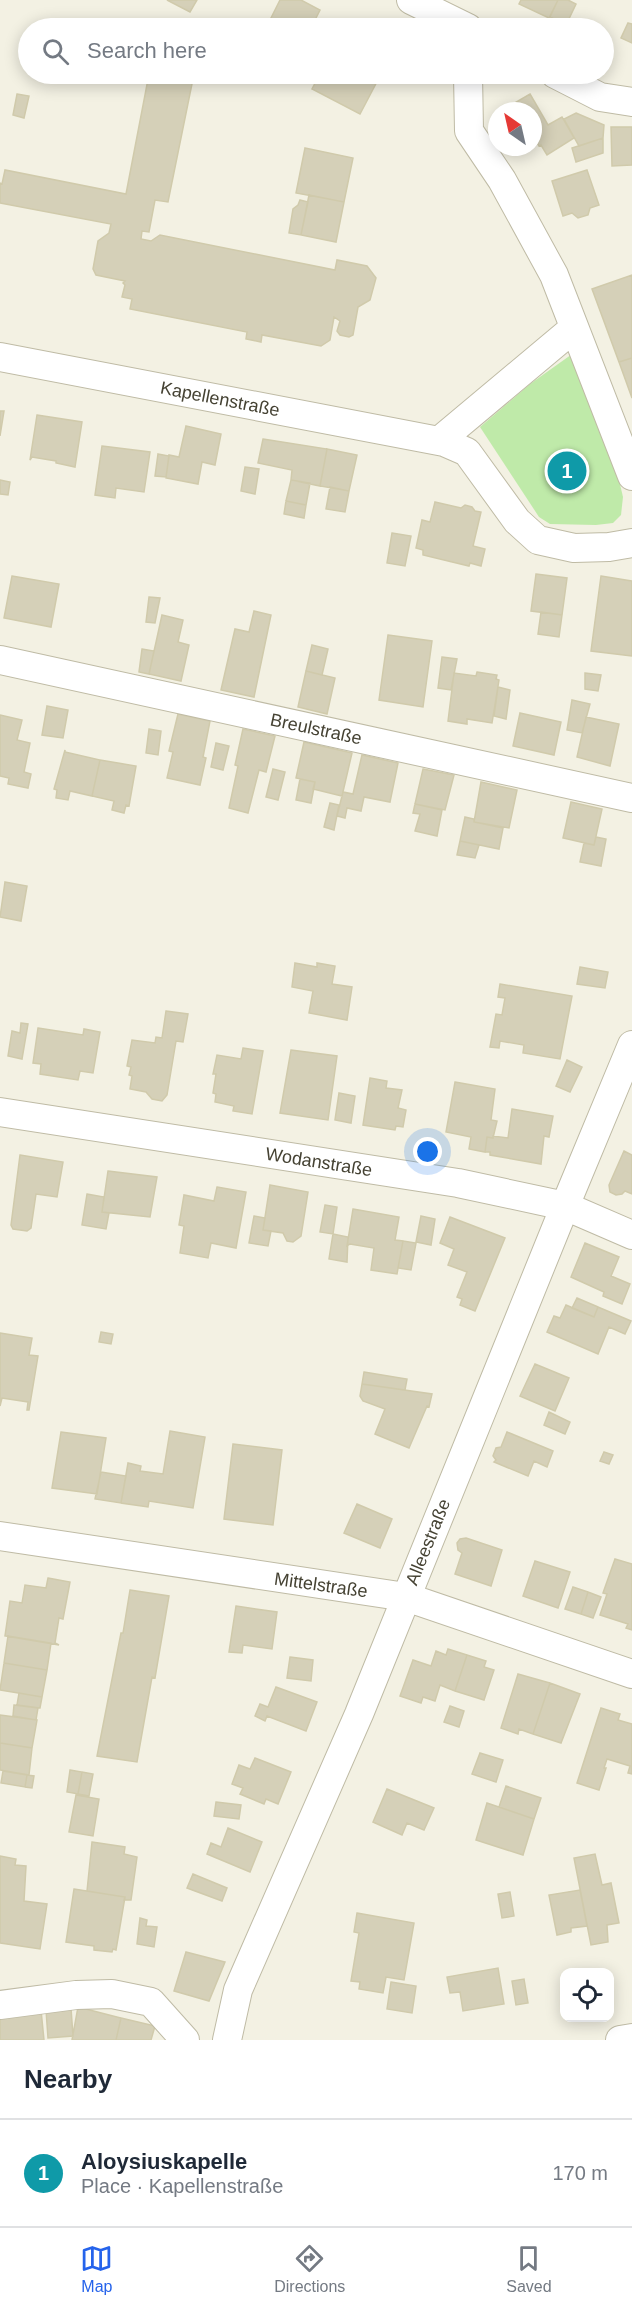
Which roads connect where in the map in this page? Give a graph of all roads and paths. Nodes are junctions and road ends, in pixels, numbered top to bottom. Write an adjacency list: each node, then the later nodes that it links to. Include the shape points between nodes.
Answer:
1 (411, 0): 2 (street)
2 (448, 18)
3 (468, 84): 6 (street, via 469,131 502,180 554,275)
4 (575, 84): 5 (street, via 600,97)
5 (632, 102)
6 (574, 328): 8 (street); 9 (street)
7 (0, 357): 8 (street, Kapellenstraße)
8 (439, 441): 10 (street, Kapellenstraße, via 467,452 517,521 538,540 574,548)
9 (632, 476)
10 (632, 543)
11 (0, 660): 12 (street, Breulstraße)
12 (632, 798)
13 (632, 1045): 15 (street, Alleestraße)
14 (0, 1112): 15 (street, Wodanstraße, via 458,1183)
15 (565, 1206): 16 (street, Wodanstraße); 18 (street, Alleestraße)
16 (632, 1235)
17 (0, 1536): 18 (street, Mittelstraße)
18 (406, 1597): 19 (street, Mittelstraße); 23 (street, Alleestraße, via 238,1990)
19 (632, 1674)
20 (0, 2006): 22 (street, via 112,1994 150,2002)
21 (632, 2038): 24 (street)
22 (185, 2040)
23 (226, 2040)
24 (620, 2040)

